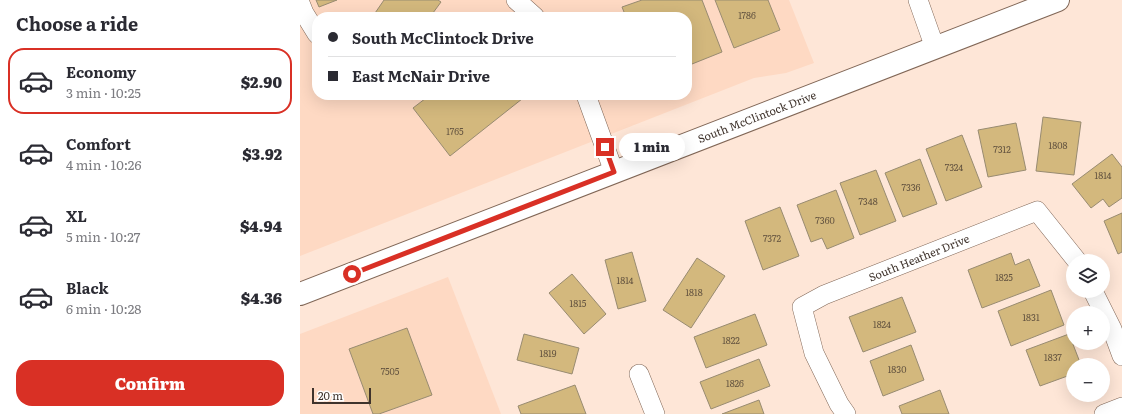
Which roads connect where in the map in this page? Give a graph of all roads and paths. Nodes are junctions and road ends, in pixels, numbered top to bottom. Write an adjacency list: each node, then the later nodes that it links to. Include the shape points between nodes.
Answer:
1 (516, 0): 5 (street)
2 (918, 0): 7 (street)
3 (1058, 0): 7 (main road, South McClintock Drive)
4 (300, 3): 6 (street)
5 (529, 12)
6 (312, 26)
7 (935, 48): 9 (main road, South McClintock Drive)
8 (588, 100): 9 (street)
9 (614, 172): 11 (main road, South McClintock Drive)
10 (1071, 254): 17 (street, South Heather Drive, via 1037,211 824,295 802,307 814,352)
11 (300, 294)
12 (1096, 298): 13 (street)
13 (1122, 356)
14 (639, 374): 16 (street)
15 (1122, 407): 18 (street)
16 (655, 414)
17 (846, 414)
18 (1104, 414)

